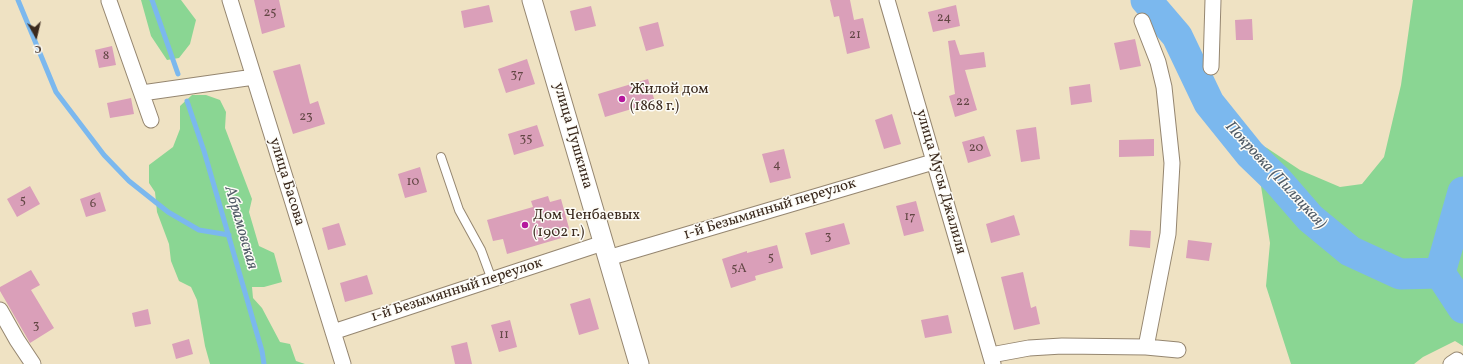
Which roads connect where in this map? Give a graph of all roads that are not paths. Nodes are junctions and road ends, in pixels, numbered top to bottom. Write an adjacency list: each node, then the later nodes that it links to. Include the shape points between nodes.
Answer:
1 (230, 0): 8 (street, улица Басова)
2 (532, 0): 13 (street, улица Пушкина)
3 (887, 0): 12 (street, улица Мусы Джалиля)
4 (1213, 0): 7 (street)
5 (109, 1): 9 (street)
6 (1142, 21): 17 (street, via 1158,62 1164,88 1172,163 1168,234)
7 (1211, 67)
8 (254, 77): 9 (street); 16 (street, улица Басова)
9 (142, 93): 10 (street)
10 (151, 120)
11 (441, 157): 14 (lane, via 459,210 479,246)
12 (933, 162): 13 (street, 1-й Безымянный переулок); 19 (street, улица Мусы Джалиля)
13 (605, 251): 14 (street, 1-й Безымянный переулок); 22 (street, улица Пушкина)
14 (492, 280): 16 (street, 1-й Безымянный переулок)
15 (0, 310): 20 (street)
16 (333, 332): 21 (street, улица Басова)
17 (1146, 347): 18 (street); 19 (street, via 1029,348)
18 (1178, 350)
19 (992, 359)
20 (33, 364)
21 (343, 364)
22 (639, 364)

